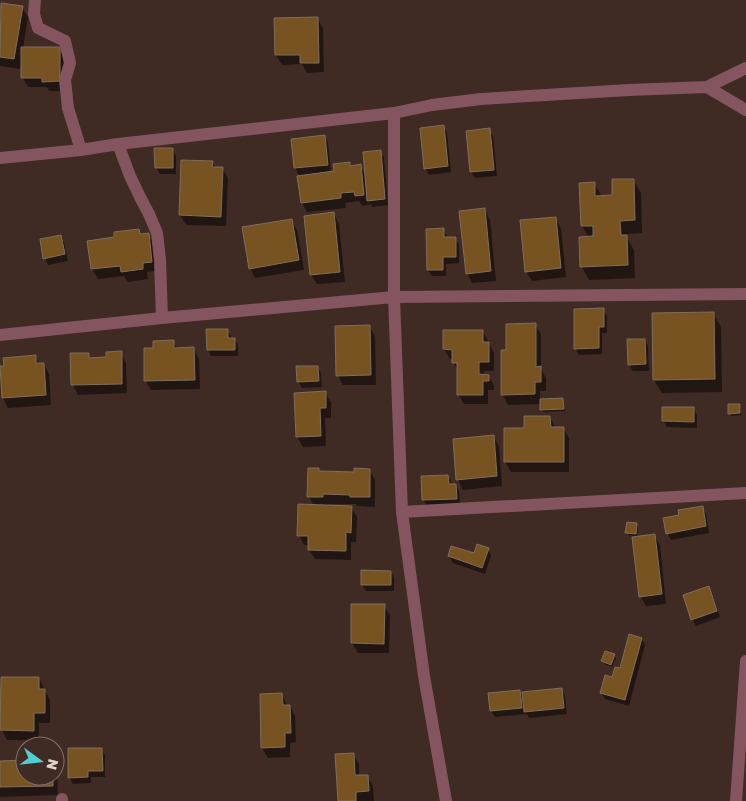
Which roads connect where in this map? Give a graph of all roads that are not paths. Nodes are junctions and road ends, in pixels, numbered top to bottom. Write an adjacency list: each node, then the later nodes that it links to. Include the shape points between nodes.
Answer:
1 (35, 0): 7 (street, via 38,28 65,42 70,63 65,80 68,108)
2 (746, 68): 3 (street)
3 (707, 87): 4 (street); 5 (street, via 481,99)
4 (746, 110)
5 (394, 113): 6 (street); 10 (street)
6 (118, 144): 7 (street); 11 (street, via 157,233)
7 (81, 150): 8 (street)
8 (0, 158)
9 (746, 294): 10 (street)
10 (394, 298): 11 (street); 14 (street)
11 (162, 318): 12 (street)
12 (0, 335)
13 (746, 493): 14 (street)
14 (402, 512): 16 (street, via 424,676)
15 (746, 661): 17 (street)
16 (446, 801)
17 (736, 801)

